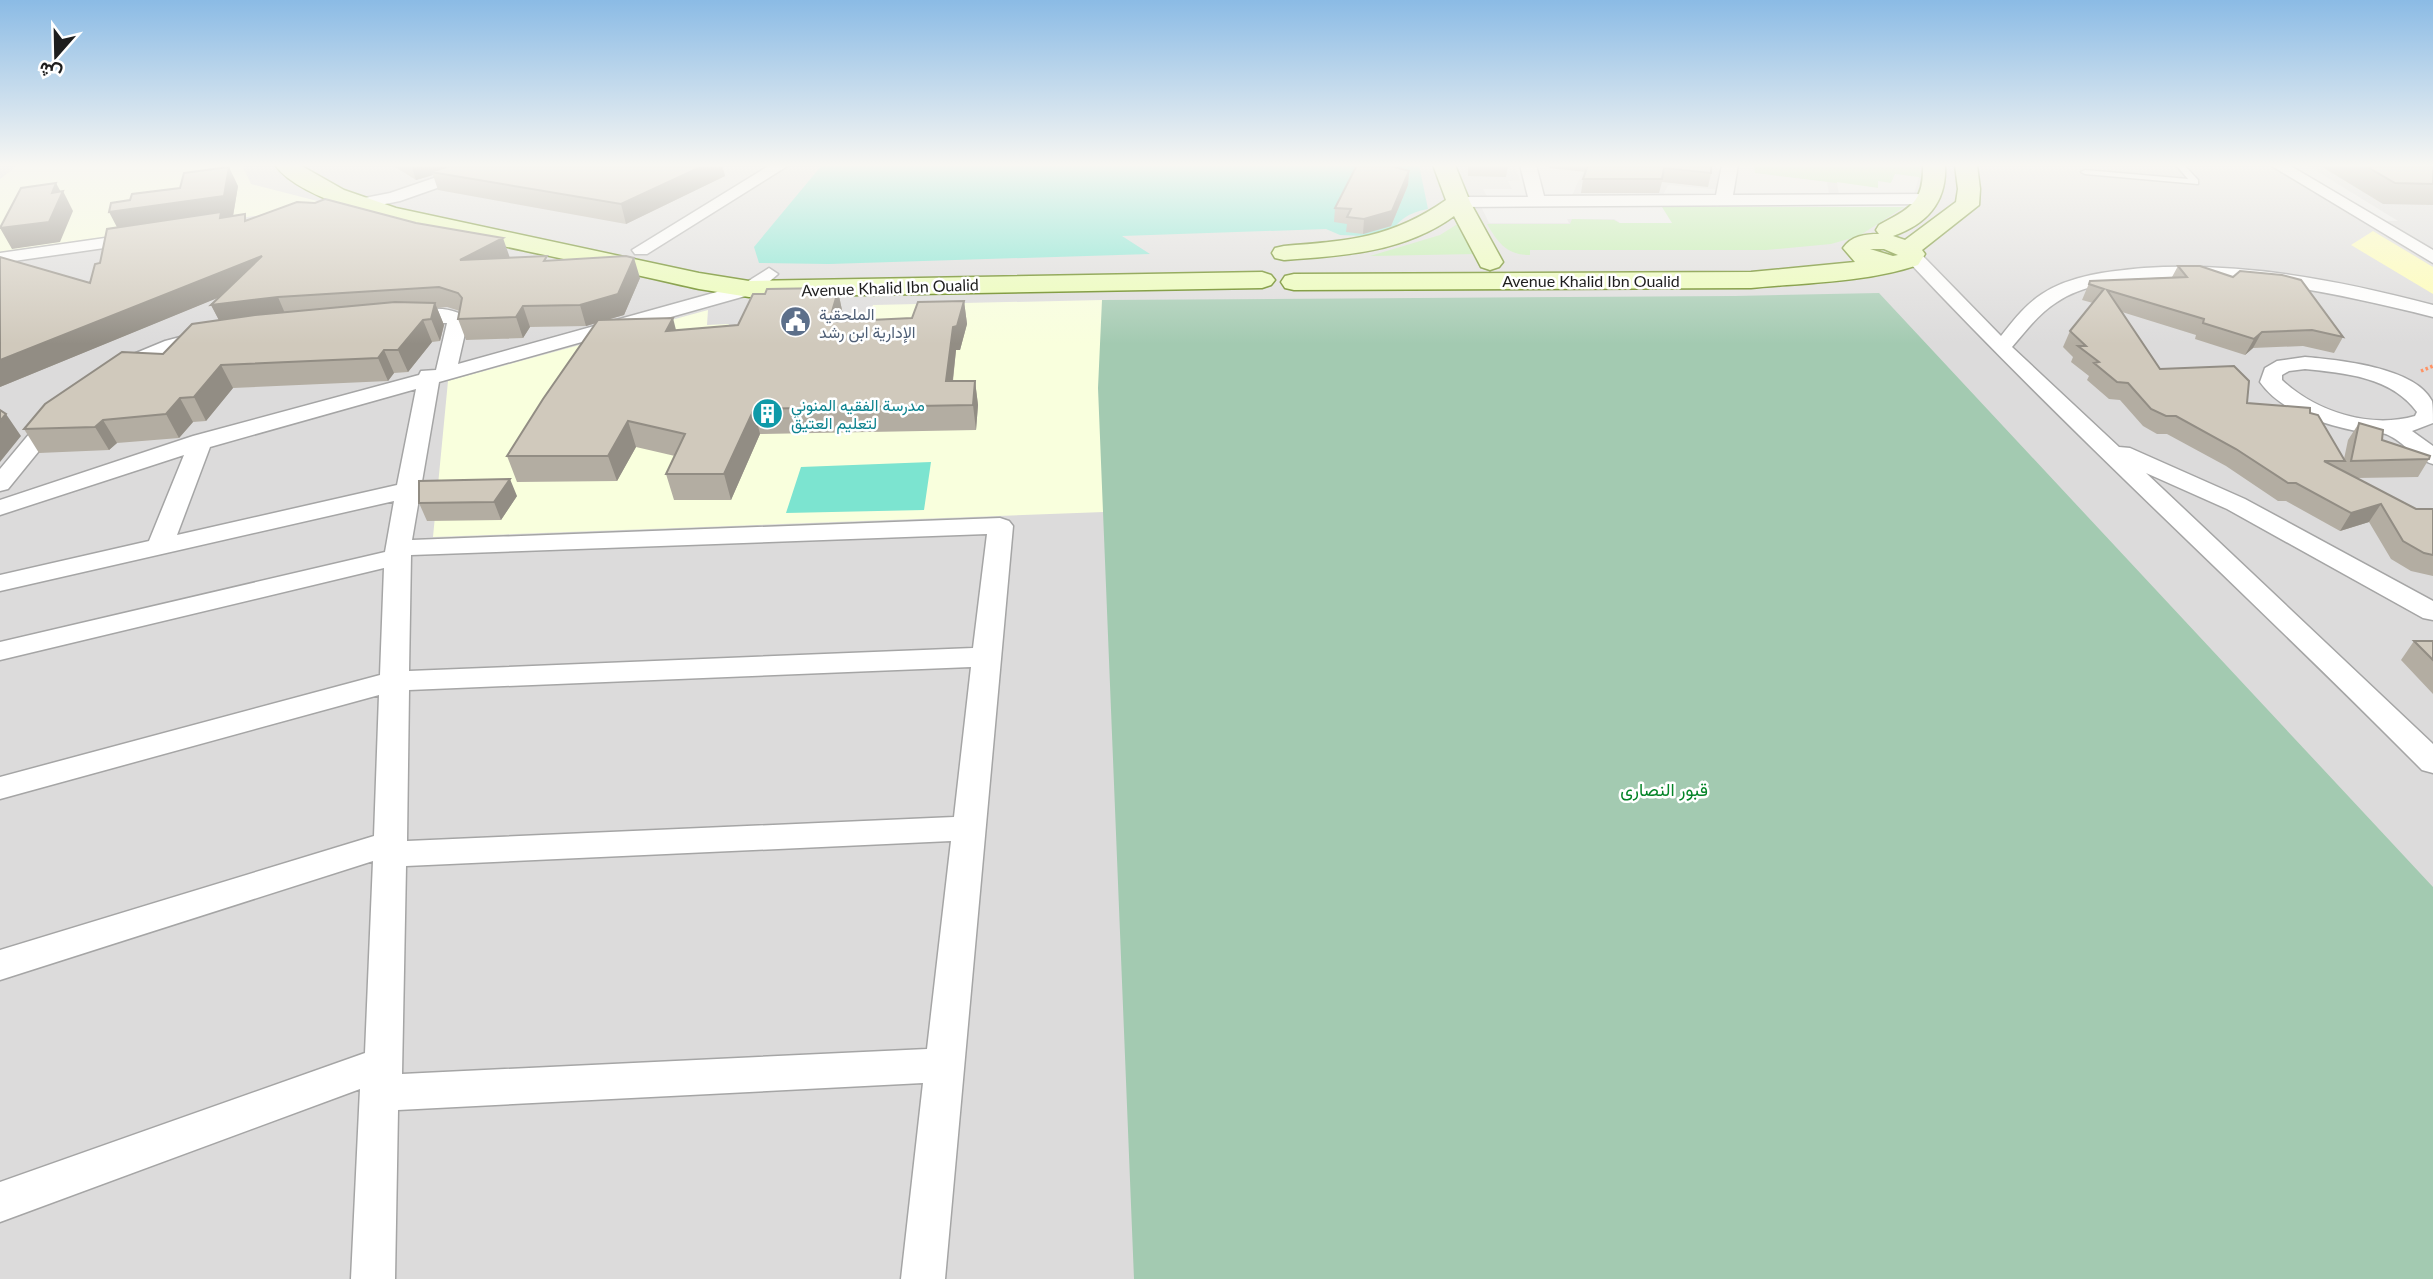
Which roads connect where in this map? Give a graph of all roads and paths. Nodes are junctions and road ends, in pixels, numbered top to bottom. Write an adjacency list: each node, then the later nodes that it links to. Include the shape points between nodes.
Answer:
1 (438, 225): 17 (main road, Avenue Khalid Ibn Oualid)
2 (513, 225): 11 (main road, Avenue Khalid Ibn Oualid)
3 (683, 225): 11 (street)
4 (1444, 225): 16 (main road, via 1416,239)
5 (1470, 225): 15 (main road)
6 (1897, 225): 10 (main road, Avenue Khalid Ibn Oualid)
7 (1942, 225): 13 (main road, Avenue Khalid Ibn Oualid)
8 (2377, 225): 14 (street)
9 (161, 235): 12 (street)
10 (1861, 245): 13 (main road, via 1862,256); 15 (main road, Avenue Khalid Ibn Oualid, via 1760,262)
11 (641, 250): 17 (main road, Avenue Khalid Ibn Oualid, via 730,270)
12 (0, 258)
13 (1900, 258): 16 (main road, Avenue Khalid Ibn Oualid, via 1822,274 1751,280); 21 (street, via 1946,292)
14 (2433, 258)
15 (1490, 262): 16 (main road, Avenue Khalid Ibn Oualid)
16 (1300, 264): 17 (main road, Avenue Khalid Ibn Oualid, via 1254,271)
17 (759, 282): 24 (street)
18 (2433, 312): 21 (street, via 2360,291 2269,275 2145,273 2088,282 2050,298)
19 (381, 319): 24 (street, via 455,317 458,320)
20 (230, 332): 25 (street, via 172,345)
21 (2000, 348): 29 (street)
22 (2433, 366): 23 (path)
23 (2419, 371)
24 (438, 374): 28 (street); 32 (street)
25 (94, 380)
26 (68, 402): 31 (street)
27 (2392, 427): 27 (street, via 2412,426 2428,412 2410,391 2390,381 2333,365 2284,365 2272,372 2271,382 2281,394 2302,407 2362,425); 30 (street)
28 (201, 441): 33 (street); 34 (street)
29 (2106, 447): 37 (street, via 2236,504); 41 (street)
30 (2433, 457)
31 (0, 485)
32 (409, 489): 34 (street); 35 (street)
33 (0, 508)
34 (160, 546): 36 (street)
35 (398, 553): 38 (street); 39 (street, via 1000,526); 40 (street)
36 (0, 583)
37 (2433, 611)
38 (0, 651)
39 (987, 657): 40 (street); 43 (street)
40 (394, 681): 42 (street); 44 (street)
41 (2433, 762)
42 (0, 788)
43 (969, 828): 44 (street); 46 (street)
44 (388, 849): 45 (street); 47 (street)
45 (0, 965)
46 (945, 1065): 47 (street); 50 (street)
47 (382, 1078): 48 (street); 49 (street)
48 (0, 1202)
49 (373, 1279)
50 (923, 1279)

